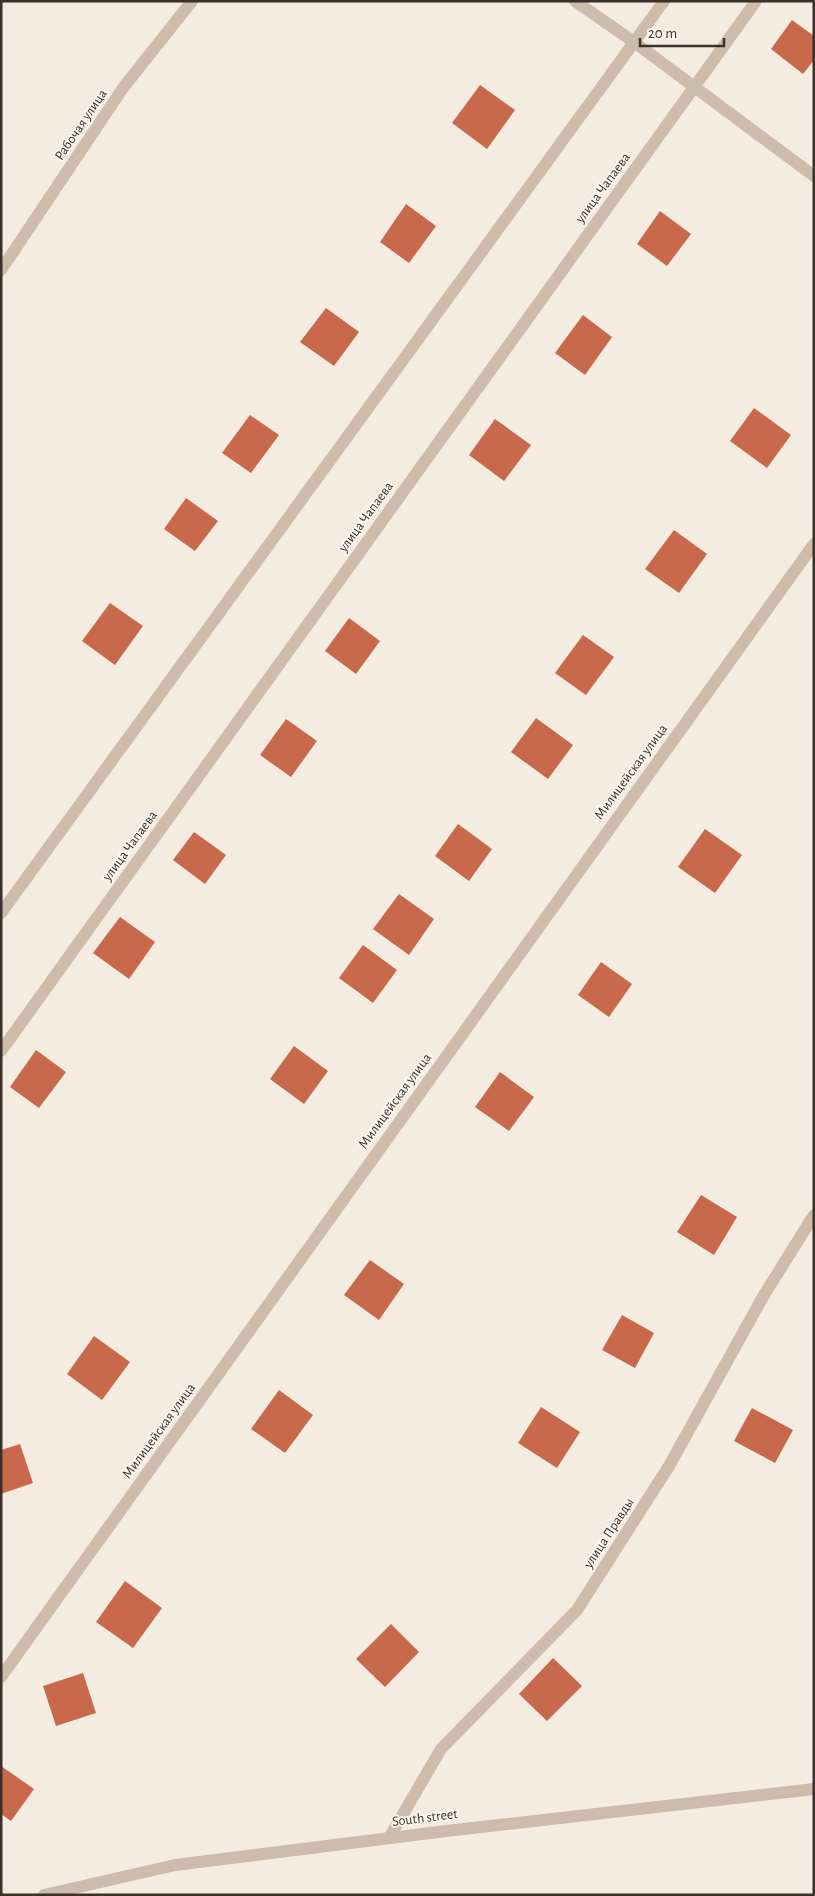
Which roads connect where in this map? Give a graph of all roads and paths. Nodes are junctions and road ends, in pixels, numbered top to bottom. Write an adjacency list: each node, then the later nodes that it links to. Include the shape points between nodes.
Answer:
1 (192, 1): 8 (street, Рабочая улица, via 123,88)
2 (575, 1): 5 (street)
3 (664, 1): 5 (street)
4 (756, 1): 6 (street, улица Чапаева)
5 (634, 42): 6 (street); 10 (street)
6 (695, 87): 7 (street); 11 (street, улица Чапаева)
7 (814, 176)
8 (1, 270)
9 (814, 544): 13 (street, Милицейская улица)
10 (1, 913)
11 (1, 1051)
12 (814, 1215): 15 (street, улица Правды, via 764,1295 669,1466 577,1610 441,1749)
13 (1, 1677)
14 (814, 1789): 15 (street, South street)
15 (389, 1838): 16 (street, South street, via 175,1864)
16 (44, 1895)

